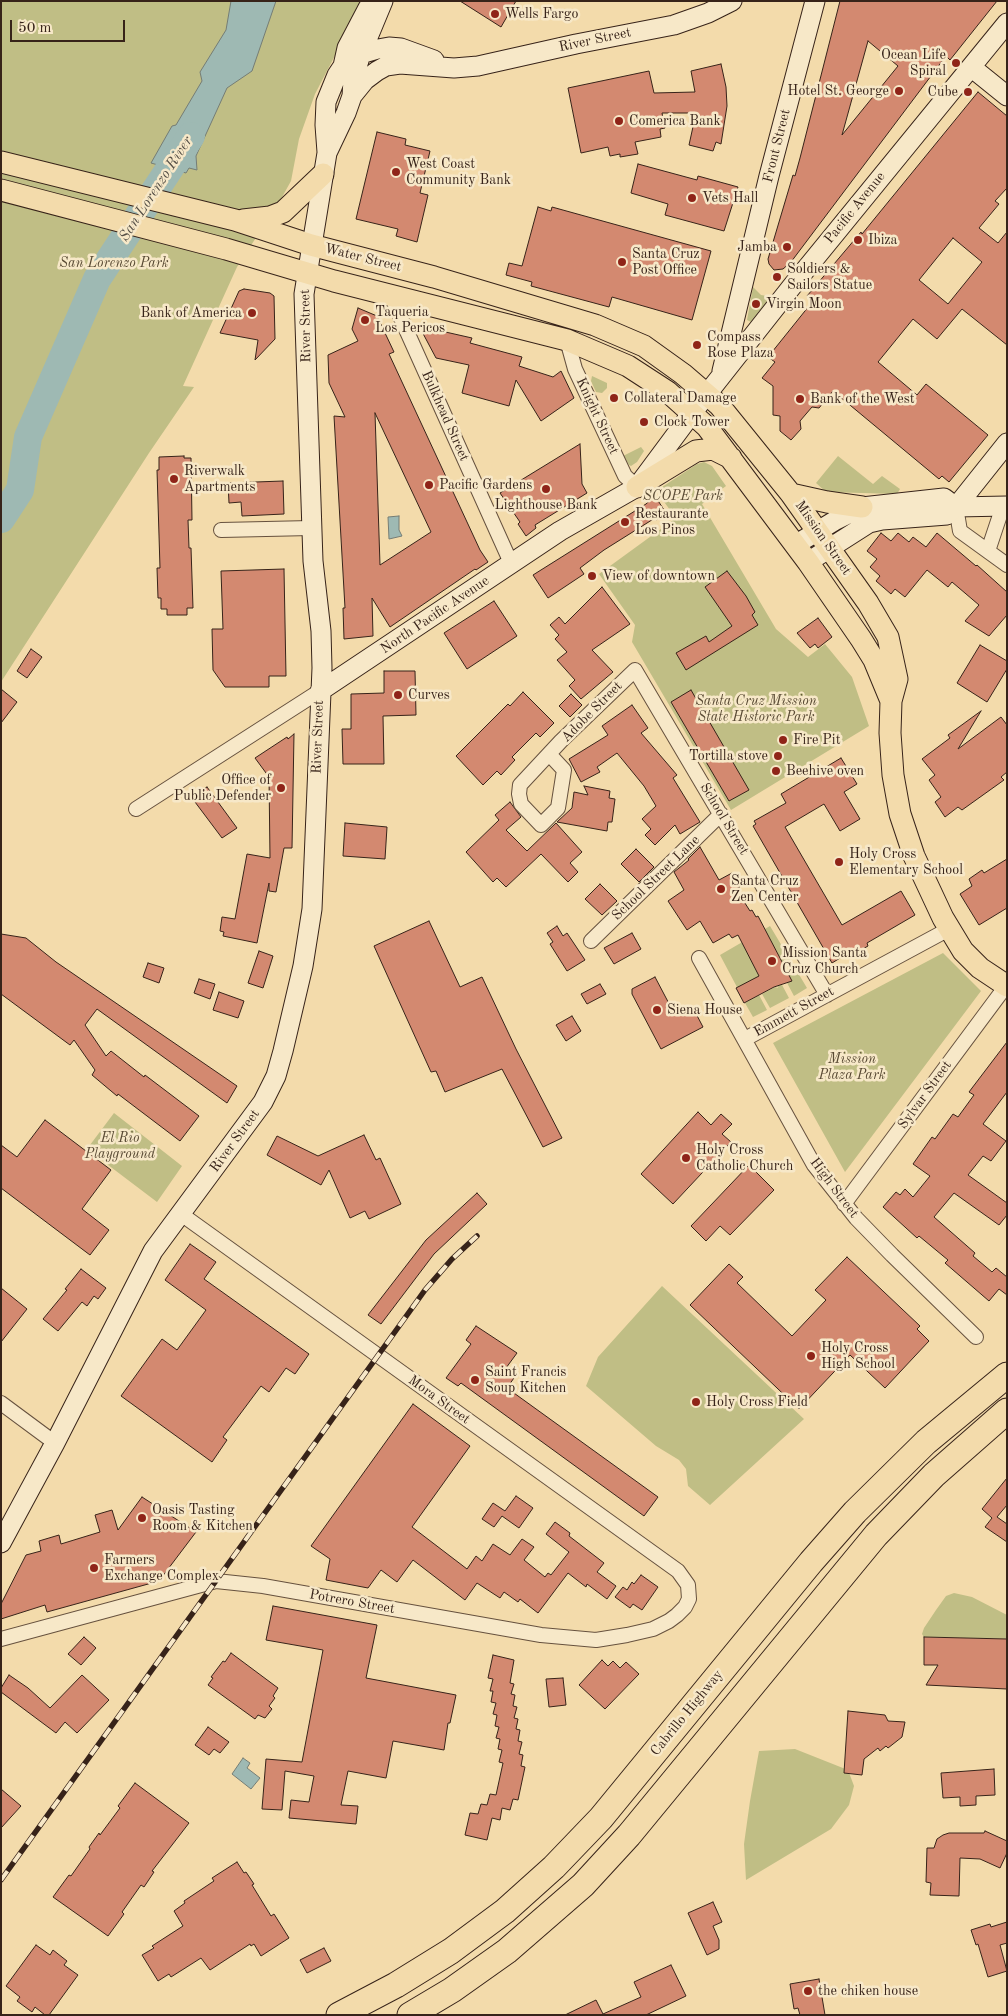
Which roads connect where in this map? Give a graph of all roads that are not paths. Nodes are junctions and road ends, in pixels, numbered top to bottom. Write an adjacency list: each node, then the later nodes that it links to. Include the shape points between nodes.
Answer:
1 (732, 1): 9 (main road, River Street, via 674,25 478,66)
2 (815, 1): 20 (main road, Front Street)
3 (379, 6): 5 (main road, via 383,27); 6 (main road); 7 (main road, via 368,8 346,48)
4 (1007, 23): 8 (main road, Pacific Avenue)
5 (401, 48): 6 (main road, River Street, via 378,49); 9 (main road, River Street)
6 (362, 54): 7 (main road, River Street); 10 (main road, River Street, via 353,80)
7 (343, 66): 13 (main road, River Street, via 326,102)
8 (971, 67): 11 (main road); 20 (main road, Pacific Avenue)
9 (454, 68): 10 (main road, River Street, via 386,66 365,80)
10 (352, 96): 13 (main road, River Street)
11 (1007, 96)
12 (7, 163): 15 (main road, Water Street)
13 (325, 163): 15 (main road, via 282,212 270,217); 16 (main road, River Street)
14 (3, 190): 17 (main road, Water Street)
15 (236, 220): 16 (main road, Water Street)
16 (311, 245): 17 (main road, River Street); 20 (main road, Water Street, via 434,277 603,328 644,346 683,374)
17 (307, 273): 18 (main road, Water Street); 29 (main road, River Street, via 304,294)
18 (390, 296): 19 (main road, Water Street); 34 (street, Bulkhead Street)
19 (567, 340): 21 (main road, Water Street, via 628,366 668,392); 24 (street, Knight Street, via 575,369 625,476)
20 (713, 387): 21 (main road, North Pacific Avenue); 25 (main road, Mission Street, via 720,405)
21 (692, 413): 23 (main road, Mission Street); 24 (main road, North Pacific Avenue)
22 (1007, 443): 28 (main road)
23 (732, 458): 24 (main road, via 713,448 696,451); 33 (main road, Mission Street)
24 (637, 487): 34 (main road, North Pacific Avenue)
25 (791, 494): 27 (main road); 31 (main road, Mission Street)
26 (1005, 506): 28 (main road); 32 (street)
27 (862, 507): 28 (main road, via 944,498); 31 (main road)
28 (956, 507): 31 (main road, via 947,515 869,523); 32 (street, via 960,531)
29 (311, 528): 30 (street); 37 (main road, River Street, via 310,625)
30 (220, 530)
31 (824, 540): 33 (main road); 38 (main road, Mission Street, via 888,637 898,679)
32 (988, 551): 35 (street)
33 (801, 553): 38 (main road, Mission Street, via 874,660)
34 (511, 563): 37 (main road, North Pacific Avenue)
35 (1007, 566)
36 (635, 670): 39 (street, Adobe Street); 41 (street, School Street)
37 (320, 691): 40 (street, North Pacific Avenue); 49 (main road, River Street, via 312,910 283,1051 264,1102)
38 (891, 701): 42 (main road, Mission Street, via 890,733 900,814 914,856)
39 (550, 755): 39 (street, Adobe Street, via 520,785 518,794 521,804 541,825 558,808 564,770)
40 (136, 809)
41 (721, 814): 43 (street, School Street Lane); 46 (street, School Street)
42 (949, 929): 45 (main road, Mission Street, via 963,951); 46 (street, Emmett Street)
43 (591, 941)
44 (699, 958): 47 (street, High Street)
45 (1006, 986): 48 (street, Sylvar Street)
46 (827, 995): 47 (street, Emmett Street)
47 (745, 1039): 48 (street, High Street, via 814,1165)
48 (844, 1204): 50 (street, High Street)
49 (181, 1214): 54 (main road, River Street, via 153,1252); 56 (street, Mora Street, via 678,1571)
50 (976, 1337)
51 (1007, 1375): 58 (highway, Cabrillo Highway, via 926,1442 855,1512 601,1818 554,1867 505,1911 452,1951 396,1986)
52 (1, 1403): 54 (street)
53 (1007, 1411): 59 (highway, via 934,1475 876,1535 629,1835 582,1885 507,1951)
54 (55, 1444): 55 (main road, River Street)
55 (1, 1543)
56 (690, 1591): 57 (street, Potrero Street, via 685,1607 669,1622 636,1633 596,1640 532,1633 263,1586 216,1581)
57 (1, 1639)
58 (339, 2015)
59 (410, 2015)

